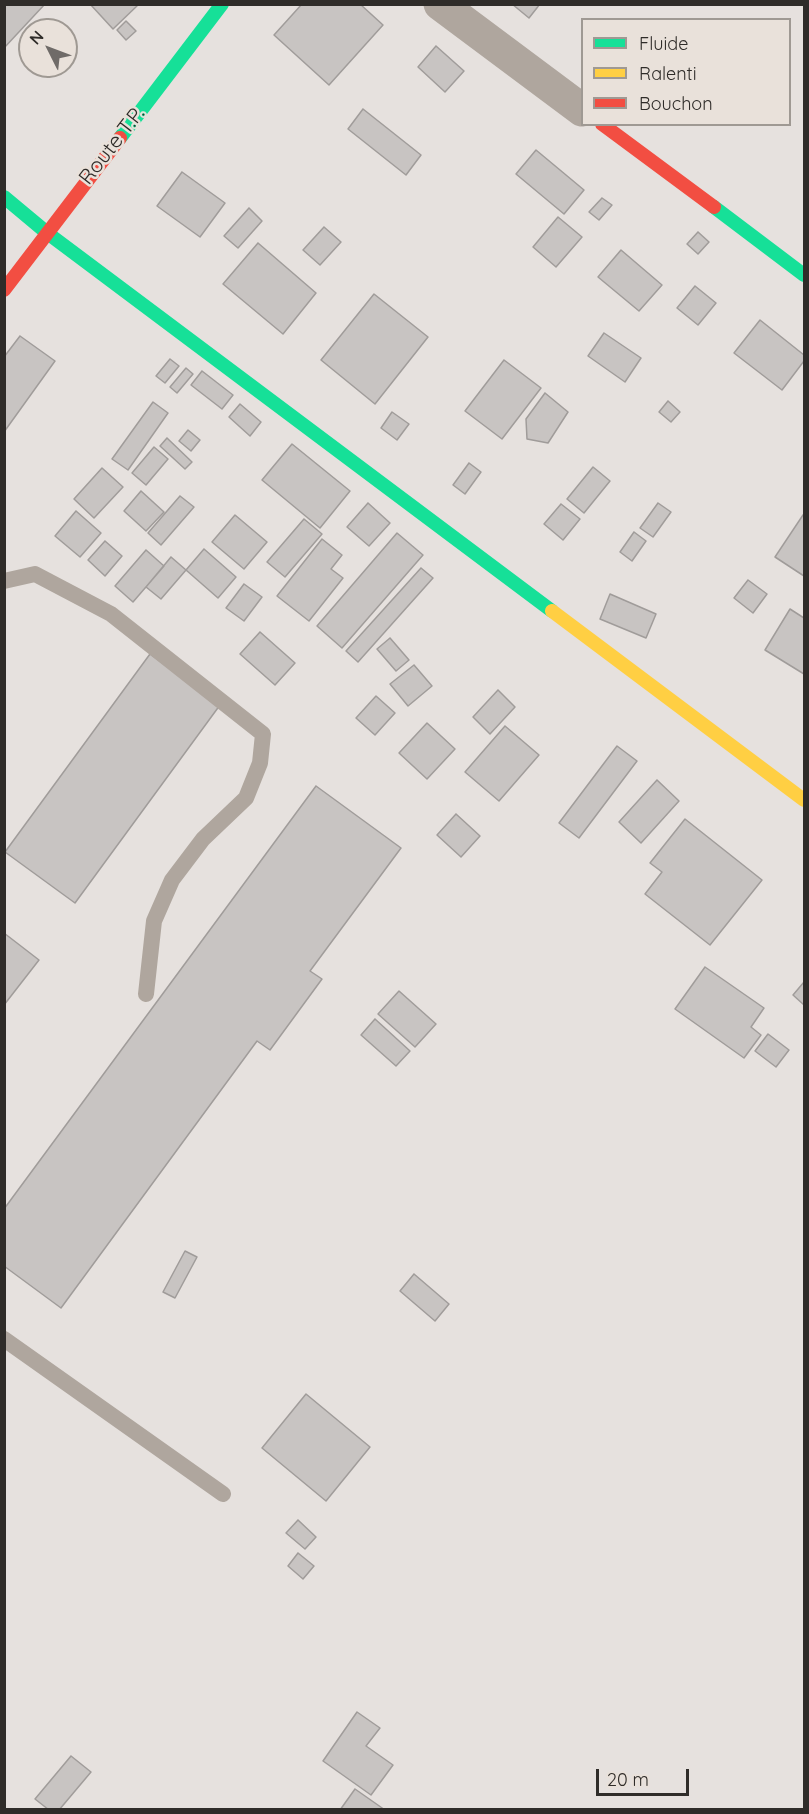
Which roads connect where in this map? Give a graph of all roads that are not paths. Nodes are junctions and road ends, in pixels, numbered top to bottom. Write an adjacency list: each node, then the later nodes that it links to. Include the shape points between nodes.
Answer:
1 (222, 4): 6 (street, Route T.P.)
2 (440, 4): 3 (street)
3 (581, 109)
4 (605, 126): 7 (street)
5 (4, 197): 6 (street)
6 (46, 232): 8 (street, Route T.P.); 10 (street)
7 (804, 275)
8 (4, 290)
9 (4, 581): 11 (lane, via 35,574 111,614 263,734 260,763 246,798 203,839 171,880 153,921)
10 (804, 800)
11 (146, 994)
12 (4, 1339): 13 (lane)
13 (224, 1494)

